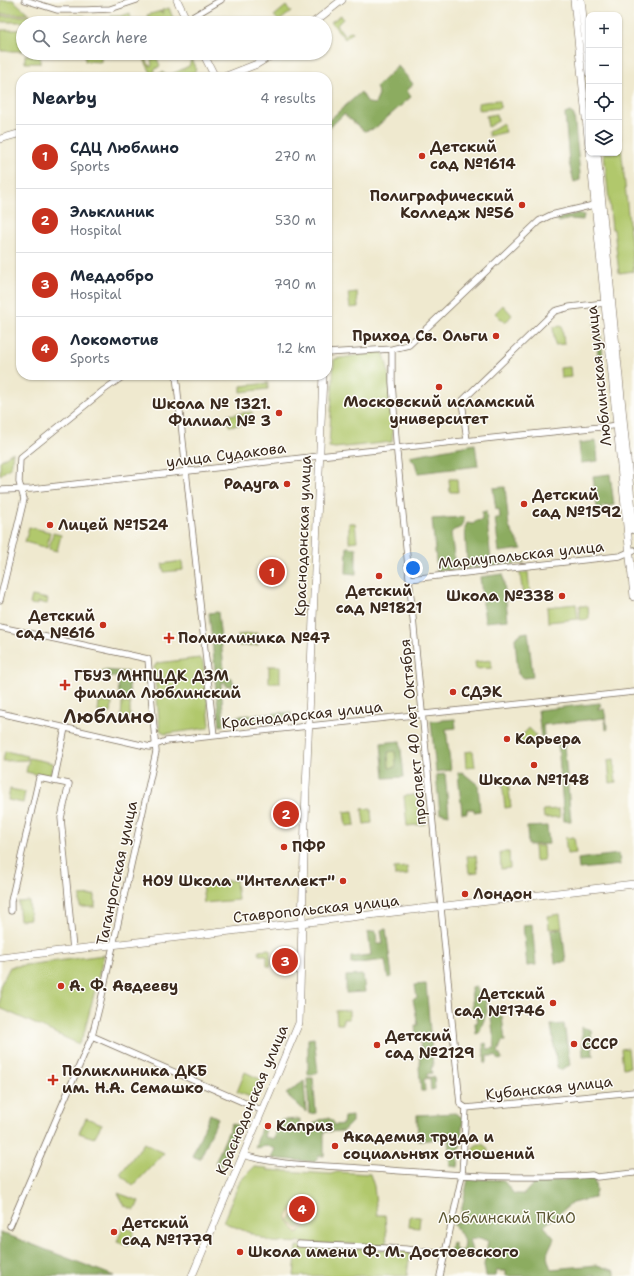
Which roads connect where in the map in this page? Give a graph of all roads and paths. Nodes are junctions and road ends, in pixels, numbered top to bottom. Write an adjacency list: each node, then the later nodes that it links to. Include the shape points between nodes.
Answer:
1 (25, 0): 2 (street, via 57,10 110,9)
2 (137, 0)
3 (177, 0): 8 (main road)
4 (221, 0): 9 (street)
5 (342, 0): 10 (main road)
6 (574, 0): 16 (main road)
7 (581, 0): 11 (main road)
8 (184, 16)
9 (196, 16)
10 (322, 16)
11 (586, 48)
12 (206, 60): 14 (main road)
13 (264, 60): 15 (main road)
14 (212, 72)
15 (237, 72)
16 (586, 120)
17 (16, 134): 18 (main road)
18 (0, 139)
19 (590, 156): 21 (main road, Люблинская улица)
20 (597, 156): 21 (main road, Люблинская улица)
21 (598, 204): 22 (main road, Люблинская улица); 23 (street, via 551,215 539,221 409,345); 28 (main road, Люблинская улица)
22 (605, 303): 28 (main road, Люблинская улица); 29 (street, via 555,311 462,401)
23 (392, 349): 24 (street); 30 (street, проспект 40 лет Октября)
24 (332, 353)
25 (118, 380): 34 (street, via 20,458 19,482)
26 (177, 380): 32 (street)
27 (323, 380): 31 (main road, Краснодонская улица)
28 (621, 425): 29 (street, улица Судакова); 35 (main road, Люблинская улица); 36 (main road, Люблинская улица)
29 (467, 441): 30 (street, улица Судакова)
30 (397, 448): 31 (street, улица Судакова); 37 (street, проспект 40 лет Октября)
31 (319, 456): 32 (street, улица Судакова); 44 (main road, Краснодонская улица)
32 (187, 471): 34 (street, улица Судакова); 46 (street)
33 (0, 490): 34 (street, улица Судакова)
34 (22, 490): 39 (street, via 24,499)
35 (634, 530)
36 (632, 551): 37 (street, Мариупольская улица, via 620,556); 38 (main road, Люблинская улица)
37 (410, 579): 43 (street, проспект 40 лет Октября)
38 (634, 597)
39 (0, 600)
40 (0, 627): 47 (street, Таганрогская улица, via 148,659)
41 (634, 692): 43 (street, Краснодарская улица)
42 (0, 713): 45 (street, Краснодарская улица)
43 (422, 714): 44 (street, Краснодарская улица); 50 (street, проспект 40 лет Октября)
44 (309, 726): 46 (street, Краснодарская улица); 52 (main road, Краснодонская улица)
45 (65, 728): 47 (street, Краснодарская улица, via 142,746); 48 (street)
46 (214, 736): 47 (street, Краснодарская улица, via 166,741)
47 (156, 745): 53 (street, Таганрогская улица)
48 (54, 781): 51 (street, via 39,778 11,900); 54 (street, via 68,784 61,818)
49 (634, 884): 50 (main road, Ставропольская улица)
50 (442, 908): 52 (main road, Ставропольская улица); 58 (street, проспект 40 лет Октября, via 460,1104)
51 (11, 910)
52 (302, 924): 53 (main road, Ставропольская улица); 59 (main road, Краснодонская улица, via 299,1023)
53 (112, 945): 54 (main road, Ставропольская улица); 56 (street, Таганрогская улица)
54 (73, 950): 55 (main road, Ставропольская улица)
55 (0, 958)
56 (92, 1036): 59 (street); 63 (street, Таганрогская улица, via 63,1098)
57 (634, 1092): 58 (street, Кубанская улица)
58 (466, 1108): 62 (street)
59 (261, 1110): 60 (main road, Краснодонская улица)
60 (243, 1155): 62 (street, via 287,1163); 66 (main road, Краснодонская улица)
61 (634, 1173): 62 (street, via 597,1177)
62 (462, 1175): 65 (street)
63 (10, 1226)
64 (299, 1244): 65 (street, via 405,1249)
65 (444, 1254): 67 (street)
66 (192, 1276)
67 (440, 1276)

